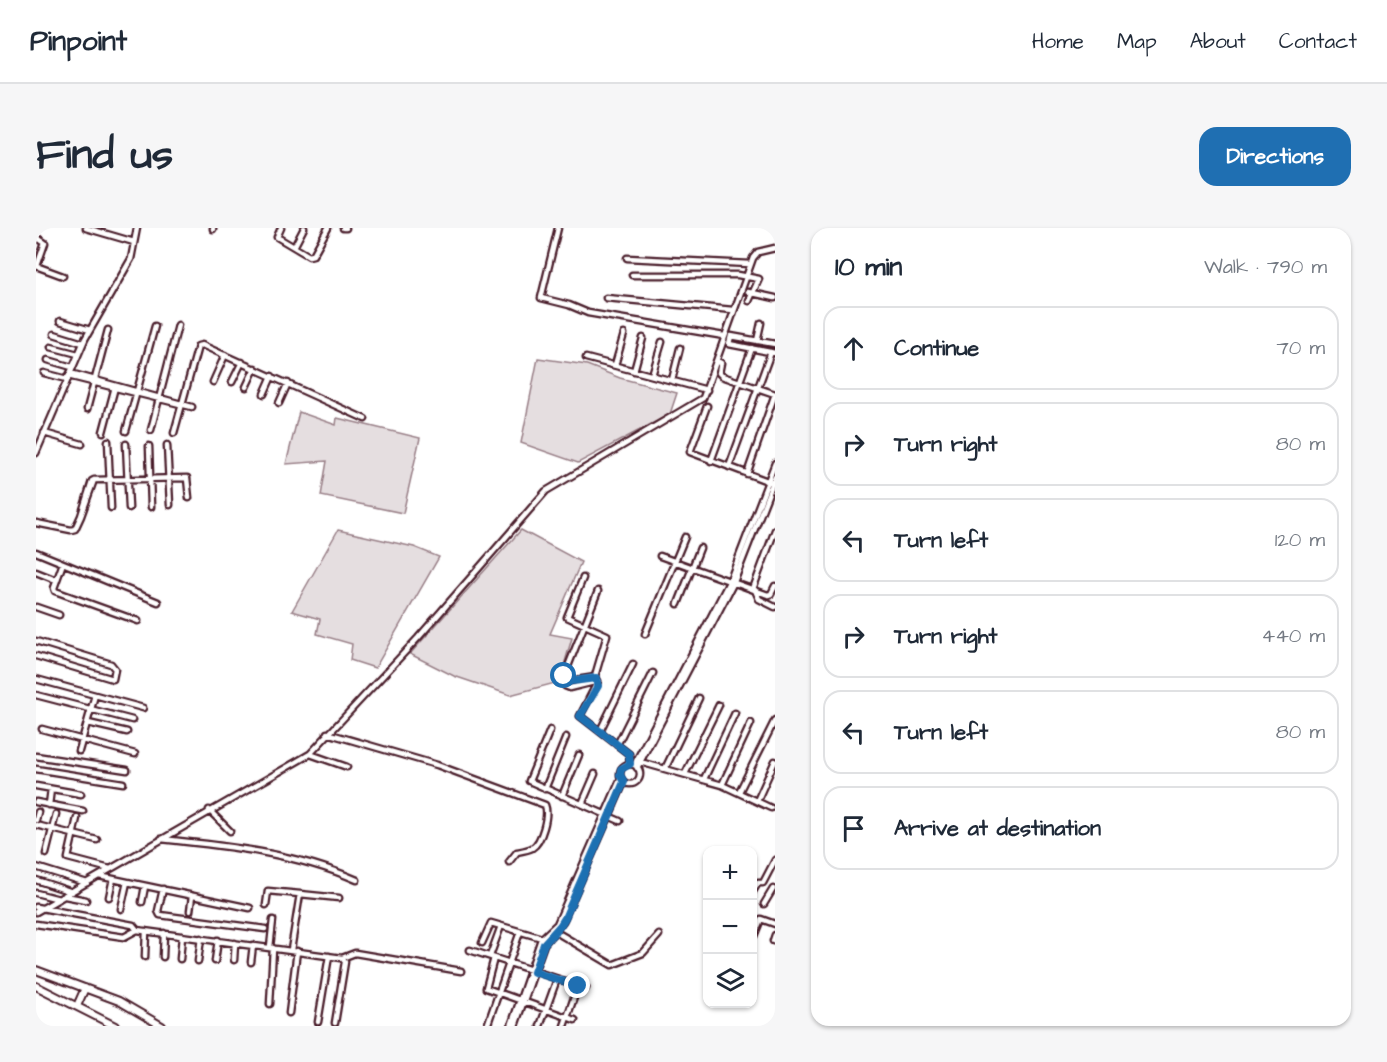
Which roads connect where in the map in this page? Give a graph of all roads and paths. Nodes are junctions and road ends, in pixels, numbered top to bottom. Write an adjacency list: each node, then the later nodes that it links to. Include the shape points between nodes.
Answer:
1 (86, 228): 8 (street)
2 (137, 228): 8 (street)
3 (281, 228): 9 (street, via 277,237)
4 (303, 228): 9 (street)
5 (328, 228): 9 (street, via 312,255)
6 (558, 228): 30 (street, via 541,298 588,313)
7 (36, 237): 13 (street, via 45,243)
8 (134, 242): 26 (street, via 127,267)
9 (294, 246)
10 (775, 248): 12 (street, via 758,252)
11 (627, 258): 12 (street)
12 (750, 264): 16 (street)
13 (36, 266): 15 (street)
14 (632, 275): 16 (street)
15 (63, 276)
16 (746, 276): 17 (street, via 759,279); 21 (street)
17 (750, 292): 19 (street); 20 (street)
18 (606, 298): 21 (street)
19 (775, 298)
20 (749, 301)
21 (733, 310): 30 (street)
22 (60, 321): 26 (street)
23 (761, 323): 33 (street)
24 (178, 325): 67 (street)
25 (155, 326): 64 (street)
26 (90, 330): 35 (street)
27 (108, 330): 54 (street)
28 (54, 334): 35 (street)
29 (624, 334): 47 (street)
30 (724, 336): 45 (street)
31 (643, 338): 49 (street)
32 (775, 339): 36 (street)
33 (757, 341): 36 (street); 39 (street, via 731,336 729,344)
34 (662, 342): 52 (street)
35 (83, 343): 41 (street)
36 (773, 344)
37 (51, 347): 41 (street)
38 (680, 348): 55 (street)
39 (752, 348): 40 (street); 58 (street)
40 (773, 352): 62 (street)
41 (78, 354): 51 (street)
42 (225, 354): 46 (street); 56 (street); 69 (street, via 198,346)
43 (586, 358): 47 (street)
44 (48, 360): 51 (street)
45 (717, 361): 58 (street, via 721,363 720,375); 63 (street)
46 (242, 362): 48 (street); 57 (street)
47 (615, 366): 49 (street)
48 (255, 368): 53 (street); 61 (street)
49 (634, 370): 52 (street)
50 (44, 373): 51 (street)
51 (69, 374): 54 (street); 76 (street)
52 (652, 375): 55 (street)
53 (272, 376): 59 (street); 65 (street)
54 (95, 381): 60 (street); 71 (street)
55 (672, 381): 63 (street)
56 (213, 382)
57 (232, 382)
58 (740, 382): 62 (street); 84 (street)
59 (288, 383): 68 (street); 72 (street)
60 (115, 386): 64 (street); 75 (street)
61 (246, 387)
62 (757, 388): 66 (street); 86 (street)
63 (707, 390): 146 (street, via 698,403 546,490 419,636)
64 (136, 392): 67 (street); 74 (street)
65 (264, 394)
66 (775, 394): 87 (street)
67 (159, 398): 69 (street); 73 (street)
68 (279, 403)
69 (182, 404): 77 (street)
70 (707, 406): 84 (street, via 690,451)
71 (87, 409)
72 (365, 418)
73 (151, 430)
74 (126, 431)
75 (103, 432)
76 (44, 433): 79 (street); 83 (street)
77 (174, 433)
78 (108, 441): 91 (street)
79 (82, 444)
80 (126, 444): 92 (street)
81 (167, 445): 90 (street)
82 (149, 446): 89 (street)
83 (36, 453)
84 (711, 460): 86 (street)
85 (775, 463): 93 (street)
86 (729, 467): 87 (street)
87 (747, 474): 93 (street)
88 (775, 477): 93 (street)
89 (150, 479): 90 (street); 92 (street); 96 (street)
90 (169, 479): 94 (street, via 187,478); 95 (street)
91 (110, 480): 92 (street); 97 (street); 99 (street, via 94,480 75,529)
92 (128, 480): 98 (street)
93 (772, 483): 111 (street)
94 (189, 498)
95 (170, 505)
96 (151, 507)
97 (111, 508)
98 (129, 508)
99 (36, 523)
100 (775, 530): 113 (street)
101 (685, 537): 105 (street)
102 (700, 549): 107 (street)
103 (36, 552): 106 (street)
104 (660, 556): 105 (street)
105 (675, 561): 107 (street); 122 (street)
106 (63, 563): 110 (street); 115 (street)
107 (693, 568): 111 (street); 116 (street)
108 (36, 572): 110 (street)
109 (583, 578): 121 (street, via 567,616)
110 (56, 580): 120 (street, via 55,591)
111 (732, 581): 113 (street); 156 (street)
112 (775, 586): 113 (street, via 770,595)
113 (754, 589): 118 (street, via 759,599)
114 (598, 591): 121 (street)
115 (159, 602)
116 (678, 603)
117 (36, 607): 119 (street)
118 (775, 607)
119 (59, 615)
120 (138, 621)
121 (584, 625): 130 (street, via 608,637); 130 (street, via 564,682 570,688)
122 (645, 634)
123 (36, 641): 124 (street)
124 (75, 653): 127 (street); 127 (street, via 114,665 113,679)
125 (36, 656): 127 (street)
126 (633, 664): 144 (street)
127 (72, 667)
128 (653, 673): 149 (street)
129 (36, 679): 132 (street)
130 (596, 679): 144 (street, via 598,686 580,714)
131 (36, 695): 135 (street)
132 (95, 695): 135 (street); 136 (street)
133 (699, 698): 158 (street)
134 (718, 705): 162 (street)
135 (92, 708): 138 (street); 140 (street)
136 (143, 708)
137 (735, 713): 163 (street)
138 (132, 720)
139 (775, 720): 170 (street)
140 (88, 723): 145 (street); 148 (street)
141 (751, 723): 166 (street)
142 (42, 729): 148 (street)
143 (550, 730): 169 (street, via 529,778)
144 (600, 731): 149 (street)
145 (127, 732)
146 (327, 733): 152 (street); 194 (street, via 437,765 545,805 546,817 536,844 517,852)
147 (567, 737): 169 (street)
148 (82, 739): 150 (street); 151 (street)
149 (617, 745): 156 (street)
150 (79, 752)
151 (135, 753)
152 (310, 754): 157 (street); 178 (street)
153 (36, 756): 160 (street)
154 (579, 756): 172 (street)
155 (775, 760): 173 (street)
156 (635, 765): 158 (street); 164 (street, via 621,769); 164 (street, via 639,773 636,781)
157 (347, 767)
158 (665, 768): 162 (street)
159 (36, 769): 165 (street)
160 (127, 770)
161 (595, 774): 175 (street)
162 (685, 774): 163 (street)
163 (704, 779): 166 (street)
164 (622, 780): 182 (street)
165 (123, 783)
166 (722, 785): 170 (street)
167 (36, 786): 168 (street)
168 (51, 789): 171 (street); 176 (street)
169 (544, 789): 172 (street)
170 (739, 792): 173 (street)
171 (81, 794)
172 (562, 796): 175 (street)
173 (757, 801): 177 (street)
174 (36, 802): 176 (street)
175 (582, 804): 182 (street)
176 (49, 805): 179 (street)
177 (771, 808)
178 (209, 810): 188 (street); 190 (street)
179 (83, 811)
180 (38, 812): 184 (street)
181 (56, 814): 187 (street)
182 (606, 815): 185 (street); 236 (street); 241 (street, via 557,924)
183 (77, 818): 189 (street)
184 (36, 820)
185 (620, 821)
186 (36, 825): 187 (street)
187 (52, 829): 189 (street); 192 (street)
188 (230, 831)
189 (73, 834): 191 (street); 196 (street, via 69,858)
190 (161, 839): 196 (street); 200 (street, via 245,848 325,866)
191 (98, 840)
192 (46, 854)
193 (775, 860): 203 (street)
194 (509, 862)
195 (36, 867): 202 (street)
196 (110, 869): 197 (street)
197 (99, 876): 198 (street); 202 (street)
198 (113, 879): 201 (street); 213 (street)
199 (36, 880): 208 (street)
200 (357, 880)
201 (127, 882): 205 (street); 222 (street)
202 (87, 883): 208 (street)
203 (763, 883): 204 (street); 207 (street)
204 (757, 885)
205 (145, 886): 206 (street); 217 (street)
206 (162, 889): 212 (street); 232 (street, via 160,915)
207 (774, 889): 218 (street)
208 (72, 892): 211 (street)
209 (36, 893): 215 (street)
210 (300, 894): 214 (street); 219 (street, via 268,891); 247 (street)
211 (64, 896): 215 (street); 216 (street)
212 (192, 896): 221 (street); 223 (street)
213 (109, 897)
214 (339, 898)
215 (59, 899): 220 (street)
216 (86, 900)
217 (142, 902)
218 (764, 904)
219 (266, 905)
220 (39, 908): 225 (street); 233 (street, via 134,925)
221 (250, 908)
222 (121, 909)
223 (190, 911)
224 (763, 911): 226 (street)
225 (36, 912)
226 (761, 919): 229 (street); 231 (street)
227 (273, 920): 246 (street)
228 (36, 924): 233 (street, via 124,937)
229 (775, 924)
230 (501, 926): 235 (street); 244 (street, via 489,924); 253 (street)
231 (757, 927)
232 (266, 929)
233 (137, 930): 234 (street)
234 (146, 931): 237 (street); 251 (street)
235 (520, 932): 241 (street); 260 (street)
236 (556, 932): 238 (street, via 612,965 643,953); 263 (street, via 544,944)
237 (164, 933): 239 (street); 252 (street)
238 (659, 934)
239 (182, 936): 240 (street); 255 (street)
240 (201, 938): 242 (street); 257 (street)
241 (542, 938): 263 (street)
242 (218, 940): 243 (street); 258 (street)
243 (235, 943): 245 (street); 256 (street)
244 (482, 943)
245 (253, 945): 246 (street); 259 (street)
246 (271, 947): 247 (street); 271 (street)
247 (291, 950): 249 (street)
248 (470, 950): 253 (street)
249 (297, 951): 250 (street); 274 (street)
250 (329, 956): 254 (street); 277 (street)
251 (145, 957)
252 (163, 957)
253 (492, 957): 260 (street); 269 (street, via 485,987)
254 (342, 958): 262 (street, via 355,952); 278 (street, via 345,962)
255 (180, 959)
256 (234, 960)
257 (198, 961)
258 (214, 961)
259 (251, 962)
260 (510, 964): 263 (street); 269 (street)
261 (36, 970): 267 (highway)
262 (461, 971)
263 (532, 972): 264 (street); 270 (street)
264 (557, 980): 266 (street); 273 (street)
265 (36, 986): 272 (highway)
266 (578, 986): 268 (street); 275 (street)
267 (85, 988): 272 (highway); 279 (highway, via 119,1001)
268 (586, 988)
269 (499, 993): 270 (street); 281 (street)
270 (522, 1002): 273 (street); 282 (street)
271 (270, 1004)
272 (77, 1006): 280 (highway)
273 (546, 1010): 275 (street); 283 (street)
274 (289, 1013)
275 (567, 1018): 276 (street); 284 (street)
276 (575, 1020)
277 (318, 1022)
278 (335, 1023)
279 (158, 1025)
280 (115, 1026)
281 (487, 1026)
282 (513, 1026)
283 (540, 1026)
284 (564, 1026)

